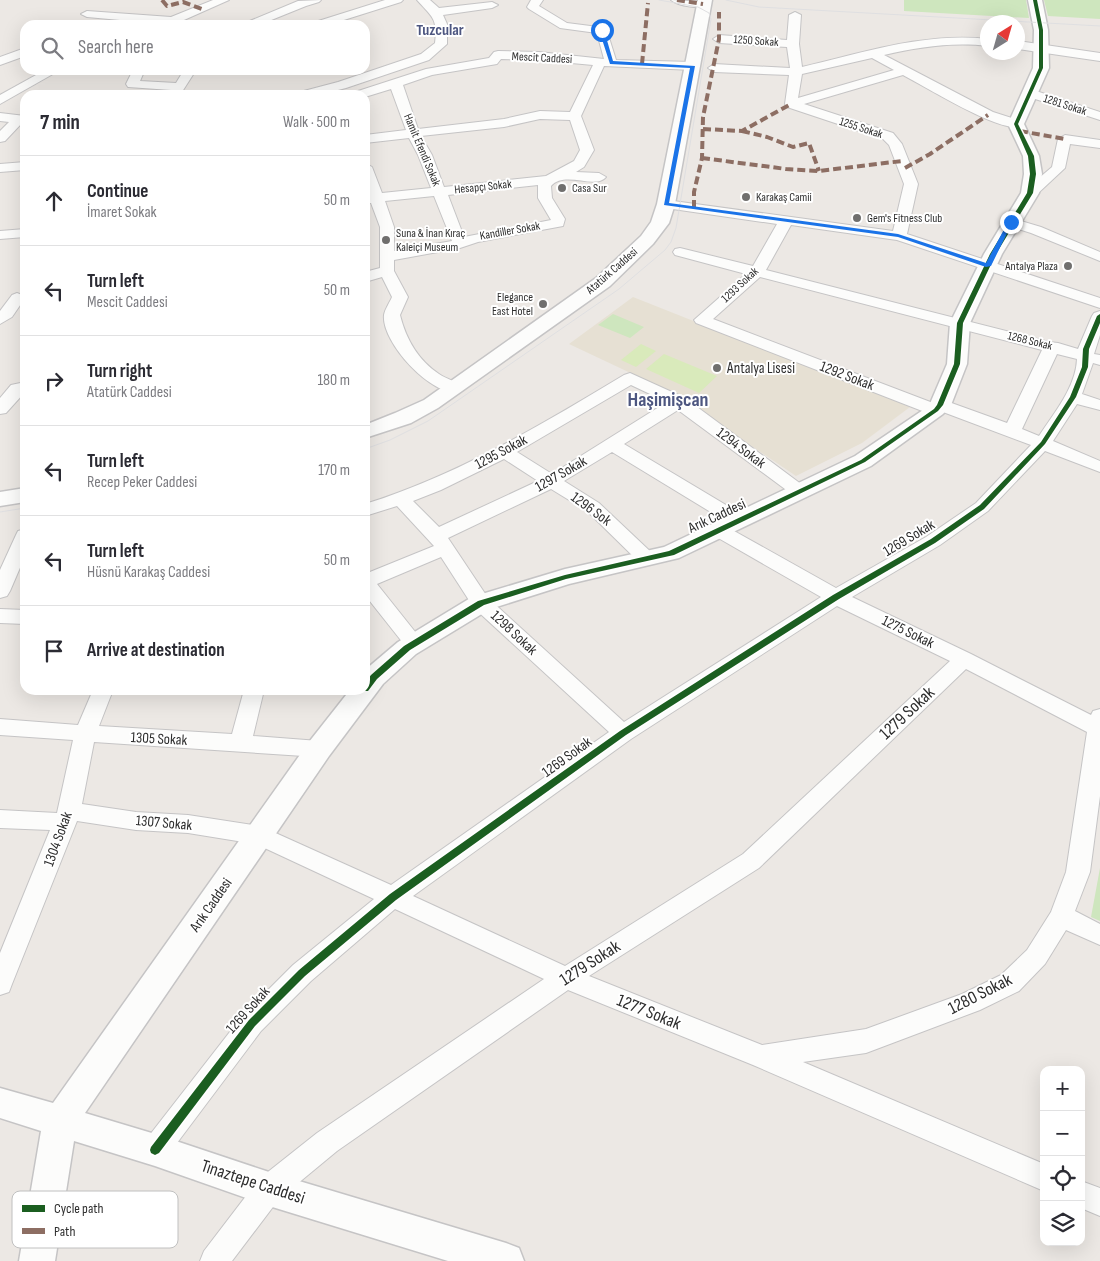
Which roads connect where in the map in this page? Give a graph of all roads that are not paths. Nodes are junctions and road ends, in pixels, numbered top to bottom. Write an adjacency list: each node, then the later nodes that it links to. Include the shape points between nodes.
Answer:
1 (99, 0): 13 (street)
2 (223, 0): 15 (street)
3 (315, 0): 16 (street)
4 (397, 0): 17 (street)
5 (423, 0): 11 (street)
6 (537, 0): 31 (street, via 533,7 564,26 602,30)
7 (677, 0): 9 (street)
8 (1035, 0): 22 (street)
9 (704, 2): 32 (street, Atatürk Caddesi)
10 (492, 6): 11 (street)
11 (438, 12): 40 (street, via 443,28 441,44 425,57)
12 (795, 14): 20 (street)
13 (85, 19): 14 (street)
14 (128, 20)
15 (174, 20)
16 (261, 20)
17 (332, 20)
18 (719, 39): 20 (street, 1250 Sokak)
19 (980, 42): 24 (street, via 960,40 918,44)
20 (793, 44): 26 (street)
21 (1025, 46): 22 (street)
22 (1042, 49): 25 (street); 46 (street, via 1041,68)
23 (20, 54): 27 (street)
24 (873, 54): 29 (street); 34 (street)
25 (1094, 57): 30 (street)
26 (795, 58): 29 (street); 35 (street)
27 (5, 59): 28 (street)
28 (20, 60)
29 (848, 60): 35 (street)
30 (1100, 61)
31 (606, 62): 32 (street, Mescit Caddesi); 39 (street, Mescit Caddesi, via 498,55 493,60 430,72); 50 (street)
32 (693, 66): 66 (street, Atatürk Caddesi)
33 (714, 68): 35 (street)
34 (904, 71): 48 (street); 54 (street, via 988,115)
35 (796, 72): 48 (street)
36 (45, 75): 47 (street)
37 (136, 75): 41 (street, via 132,84)
38 (187, 75): 42 (street)
39 (396, 84): 45 (street, Mescit Caddesi); 55 (street, Hamit Efendi Sokak)
40 (342, 85): 43 (street); 44 (street)
41 (171, 90)
42 (178, 90)
43 (323, 90)
44 (356, 90)
45 (370, 92)
46 (1030, 93): 49 (street, 1281 Sokak); 54 (street)
47 (0, 100)
48 (790, 104): 71 (street, 1255 Sokak, via 888,136 895,144 911,184)
49 (1098, 112)
50 (575, 116): 55 (street, via 540,115 504,123); 61 (street, via 587,150 578,164)
51 (0, 118): 52 (street)
52 (20, 120)
53 (20, 121): 56 (street)
54 (1016, 124): 64 (street, via 1031,156)
55 (413, 132): 57 (street); 63 (street, Hamit Efendi Sokak)
56 (0, 138)
57 (370, 138)
58 (1100, 144): 64 (street, via 1065,139 1058,168)
59 (20, 166): 60 (street)
60 (0, 168)
61 (555, 177): 62 (street, Hesapçı Sokak); 63 (street, Hesapçı Sokak); 72 (street, Kandiller Sokak, via 544,186 545,198 558,223 474,238)
62 (599, 177)
63 (439, 192): 65 (street, Hesapçı Sokak); 72 (street, Hamit Efendi Sokak)
64 (1030, 193): 68 (street)
65 (371, 198): 75 (street, via 387,227)
66 (666, 204): 67 (street); 93 (street, Atatürk Caddesi, via 660,223 647,240 603,282)
67 (785, 219): 71 (street); 77 (street, 1293 Sokak)
68 (1011, 222): 74 (street); 76 (street)
69 (20, 233): 70 (street)
70 (0, 235)
71 (898, 236): 76 (street)
72 (460, 244): 75 (street, Kandiller Sokak)
73 (680, 252): 77 (street, 1268 Sokak)
74 (1100, 257)
75 (387, 264): 78 (street, Kandiller Sokak); 93 (street, via 400,297 392,317 409,353 424,372 437,382)
76 (988, 266): 79 (street); 80 (street)
77 (758, 271): 87 (street, 1293 Sokak); 88 (street, 1268 Sokak)
78 (370, 274)
79 (1014, 275): 80 (street); 84 (street)
80 (978, 288): 88 (street)
81 (20, 297): 83 (street)
82 (20, 298): 86 (street)
83 (0, 299)
84 (1100, 303)
85 (1100, 316): 90 (street, 1269 Sokak, via 1086,349)
86 (0, 319)
87 (702, 320): 97 (street, 1292 Sokak)
88 (960, 323): 89 (street, 1268 Sokak); 97 (street, via 957,364)
89 (1052, 346): 90 (street, 1268 Sokak); 100 (street)
90 (1093, 358): 94 (street, 1269 Sokak, via 1085,367)
91 (630, 378): 95 (street, 1294 Sokak); 103 (street, 1295 Sokak)
92 (20, 388): 98 (street)
93 (454, 388): 99 (street, Atatürk Caddesi, via 418,410)
94 (1073, 397): 96 (street); 102 (street, 1269 Sokak)
95 (679, 402): 101 (street, 1297 Sokak); 106 (street, 1294 Sokak)
96 (1100, 405)
97 (938, 408): 100 (street, 1292 Sokak); 106 (street, Arık Caddesi, via 863,461)
98 (0, 409)
99 (370, 430)
100 (1012, 431): 102 (street, 1292 Sokak)
101 (611, 444): 105 (street, 1297 Sokak); 111 (street, 1275 Sokak)
102 (1043, 444): 104 (street, 1292 Sokak); 118 (street, 1269 Sokak, via 982,507)
103 (504, 452): 105 (street, 1296 Sok); 108 (street, 1295 Sokak)
104 (1100, 467)
105 (552, 482): 112 (street, 1297 Sokak); 114 (street, 1296 Sok, via 593,506)
106 (799, 491): 111 (street, Arık Caddesi)
107 (20, 496): 109 (street)
108 (400, 498): 110 (street, 1295 Sokak); 112 (street, 1298 Sokak)
109 (0, 499)
110 (370, 508)
111 (730, 526): 114 (street, Arık Caddesi, via 671,553); 118 (street, 1275 Sokak)
112 (441, 542): 115 (street, 1297 Sokak); 119 (street, 1298 Sokak)
113 (20, 545): 117 (street)
114 (646, 558): 119 (street, Arık Caddesi, via 565,577)
115 (370, 579)
116 (370, 588): 122 (street)
117 (0, 591)
118 (836, 597): 123 (street, 1275 Sokak); 130 (street, 1269 Sokak)
119 (481, 603): 122 (street, Arık Caddesi); 130 (street, 1298 Sokak)
120 (0, 616): 121 (street)
121 (20, 617)
122 (414, 643): 124 (street, Arık Caddesi)
123 (964, 659): 128 (street, 1275 Sokak); 140 (street, 1279 Sokak, via 750,860)
124 (370, 683)
125 (101, 695): 131 (street, 1304 Sokak)
126 (253, 695): 132 (street)
127 (360, 695): 133 (street, Arık Caddesi)
128 (1099, 723): 138 (street, 1280 Sokak, via 1078,872)
129 (0, 727): 131 (street, 1305 Sokak)
130 (623, 733): 137 (street, 1269 Sokak)
131 (85, 734): 132 (street, 1305 Sokak); 134 (street, 1304 Sokak)
132 (241, 742): 133 (street, 1305 Sokak)
133 (319, 750): 136 (street, Arık Caddesi)
134 (67, 817): 135 (street, 1307 Sokak); 136 (street, 1307 Sokak, via 89,813); 141 (street, 1304 Sokak)
135 (0, 819)
136 (260, 835): 137 (street, 1277 Sokak); 144 (street, Arık Caddesi)
137 (394, 897): 140 (street, 1277 Sokak); 145 (street, 1269 Sokak, via 302,972 252,1023)
138 (1061, 916): 139 (street); 142 (street, 1280 Sokak, via 1036,957 1010,983 971,1002 866,1041)
139 (1100, 935)
140 (566, 978): 142 (street, 1277 Sokak); 147 (street, 1279 Sokak, via 327,1142)
141 (0, 984)
142 (762, 1057): 146 (street, 1277 Sokak)
143 (0, 1103): 144 (street, Tınaztepe Caddesi)
144 (60, 1121): 145 (street, Tınaztepe Caddesi); 148 (street)
145 (155, 1150): 147 (street, Tınaztepe Caddesi)
146 (1040, 1176)
147 (270, 1189): 153 (street, 1279 Sokak); 154 (street, Tınaztepe Caddesi)
148 (48, 1191)
149 (1085, 1196): 150 (street)
150 (1100, 1202)
151 (39, 1248): 152 (street)
152 (37, 1261)
153 (214, 1261)
154 (506, 1261)

